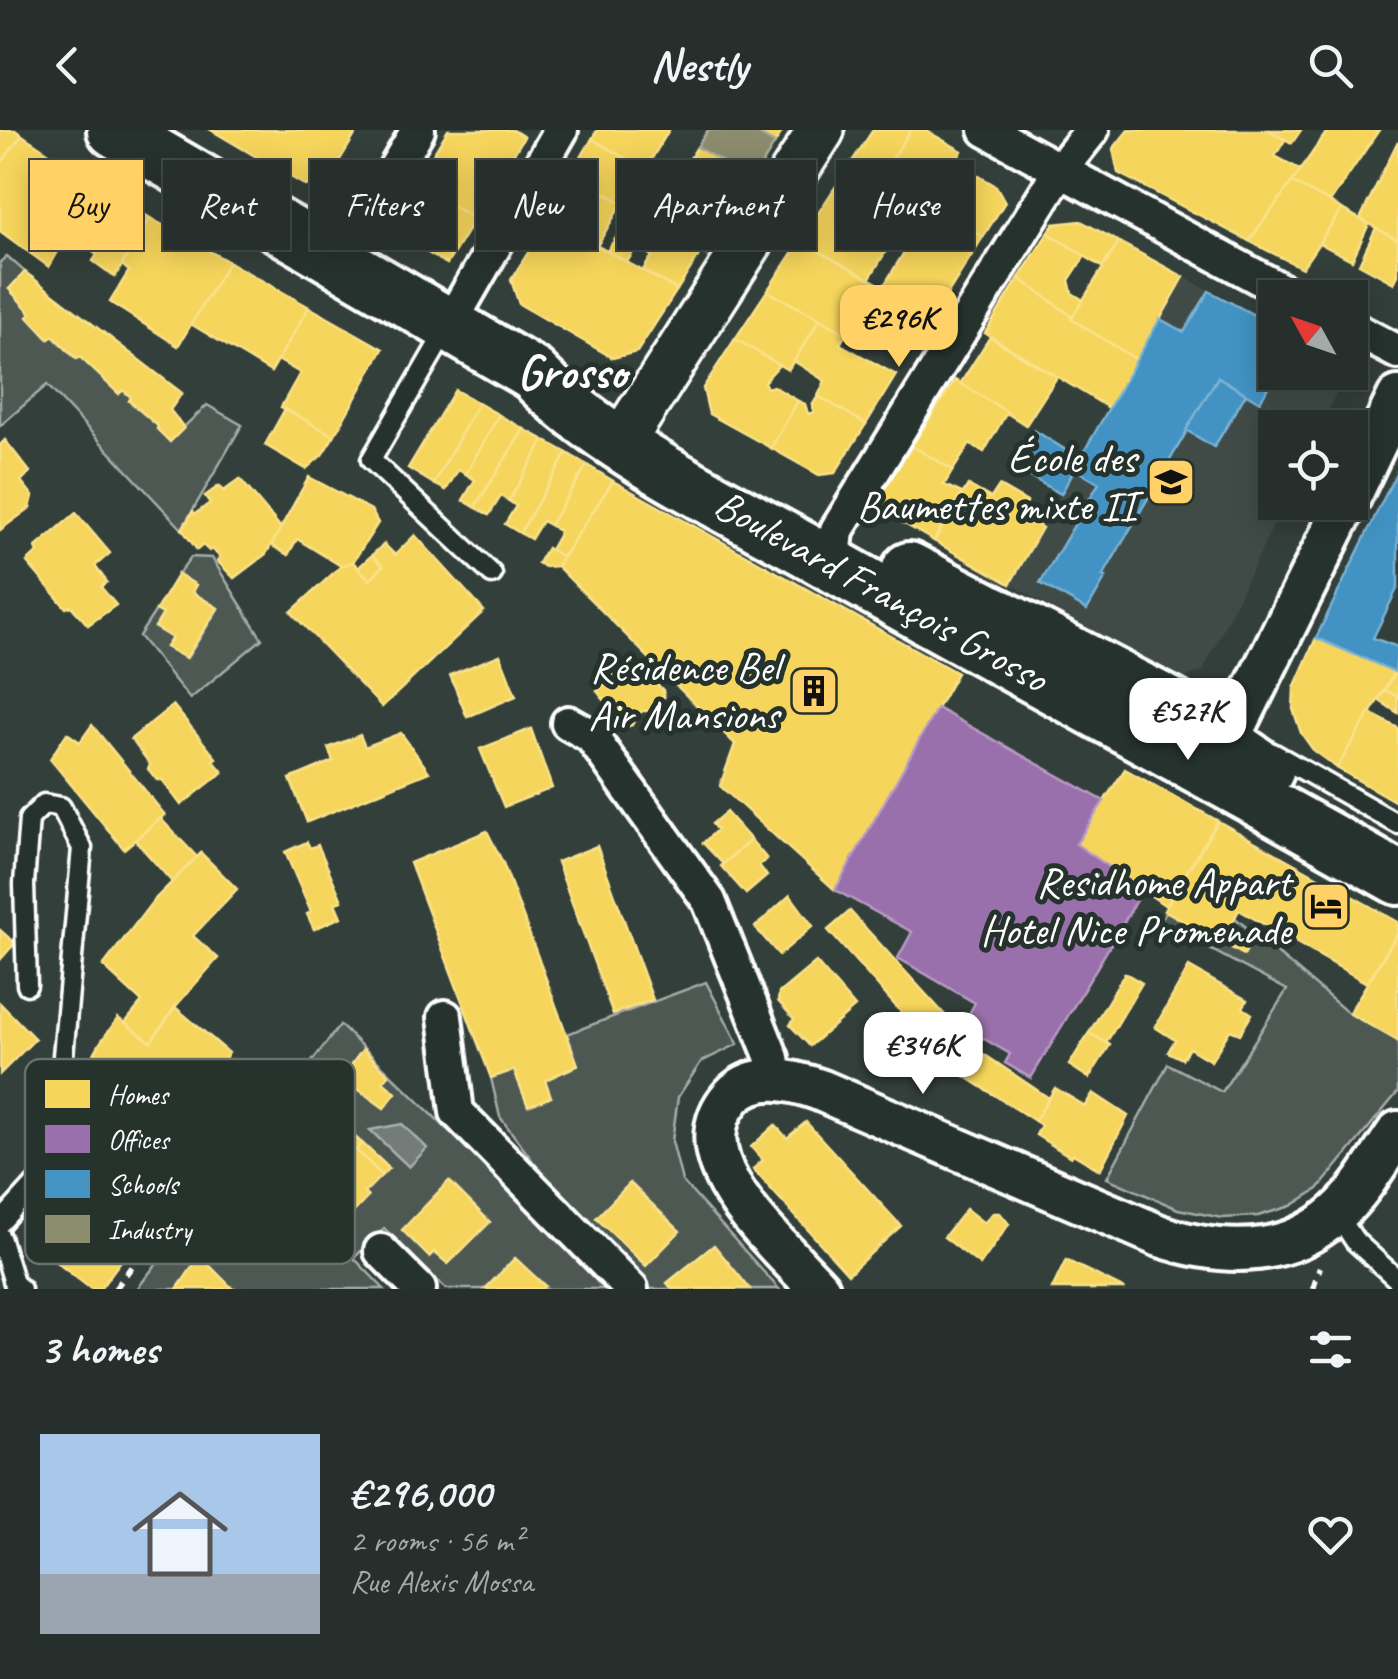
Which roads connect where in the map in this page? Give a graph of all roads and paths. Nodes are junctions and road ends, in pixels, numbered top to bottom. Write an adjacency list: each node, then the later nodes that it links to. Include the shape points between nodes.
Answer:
1 (114, 130): 8 (main road, Boulevard François Grosso)
2 (418, 130): 8 (street)
3 (561, 130): 10 (street)
4 (821, 130): 14 (main road)
5 (986, 130): 7 (street)
6 (1092, 130): 7 (street)
7 (1060, 170): 9 (street); 17 (street)
8 (340, 263): 10 (main road, Boulevard François Grosso)
9 (1263, 280)
10 (449, 325): 14 (main road, Boulevard François Grosso, via 533,374 552,394); 18 (lane, via 371,460)
11 (1368, 336): 12 (street)
12 (1398, 352)
13 (1398, 398): 15 (street)
14 (629, 429): 17 (main road, Boulevard François Grosso)
15 (1368, 460)
16 (1340, 520): 20 (street)
17 (841, 552): 20 (main road, Boulevard François Grosso)
18 (492, 574)
19 (568, 723): 27 (street, via 591,736 709,901)
20 (1229, 762): 21 (lane, via 1277,754); 22 (main road, Boulevard François Grosso, via 1266,770); 23 (main road, Boulevard François Grosso)
21 (1398, 824)
22 (1398, 846)
23 (1398, 878)
24 (26, 986): 26 (lane, via 29,819 44,804 62,807 82,848)
25 (444, 1017): 39 (street, via 457,1112)
26 (63, 1059)
27 (776, 1079): 30 (street, via 820,1090 1189,1246 1249,1252 1295,1238); 40 (street, via 736,1092 715,1126 715,1146 735,1195)
28 (1398, 1132): 30 (street)
29 (25, 1196): 31 (lane)
30 (1336, 1214): 35 (lane, via 1355,1242)
31 (0, 1224)
32 (0, 1237): 36 (lane)
33 (381, 1252): 38 (street)
34 (134, 1264): 37 (path)
35 (1398, 1280)
36 (20, 1289)
37 (115, 1289)
38 (419, 1289)
39 (631, 1289)
40 (819, 1289)

